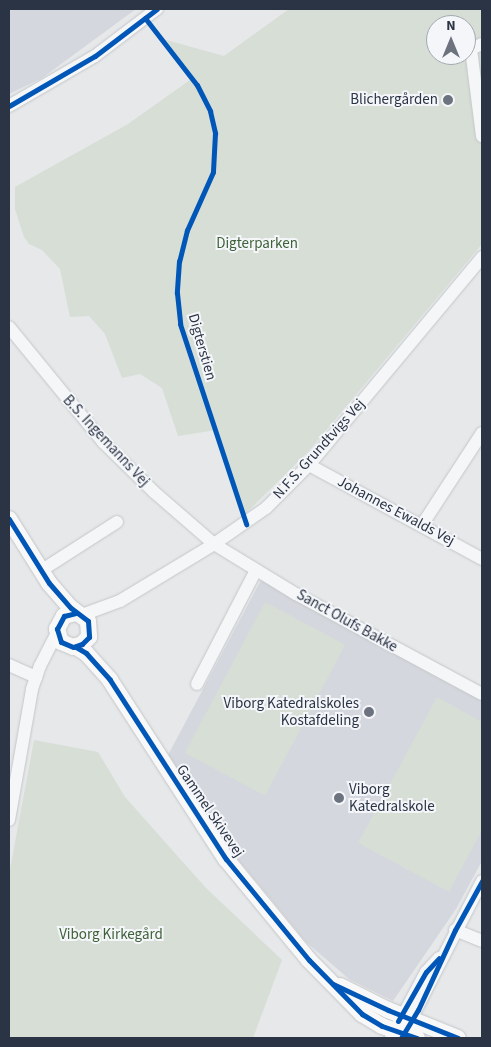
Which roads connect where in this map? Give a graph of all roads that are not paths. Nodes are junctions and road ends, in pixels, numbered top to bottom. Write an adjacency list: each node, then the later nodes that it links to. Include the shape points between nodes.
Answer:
1 (156, 9): 3 (street, via 95,56)
2 (482, 44): 4 (street, via 472,49)
3 (9, 106)
4 (482, 136)
5 (482, 257): 8 (street, N.F.S. Grundtvigs Vej)
6 (9, 327): 12 (street, B.S. Ingemanns Vej, via 103,442)
7 (482, 433): 11 (street)
8 (309, 465): 11 (street, Johannes Ewalds Vej); 12 (street, N.F.S. Grundtvigs Vej, via 266,508)
9 (9, 519): 15 (main road)
10 (117, 522): 15 (street)
11 (422, 524): 13 (street, Johannes Ewalds Vej)
12 (214, 544): 14 (street, Sanct Olufs Bakke); 16 (street, N.F.S. Grundtvigs Vej)
13 (482, 559)
14 (256, 570): 25 (street); 26 (street, Sanct Olufs Bakke)
15 (46, 577): 17 (main road); 18 (main road)
16 (120, 601): 17 (street, N.F.S. Grundtvigs Vej); 19 (street, N.F.S. Grundtvigs Vej)
17 (79, 614): 18 (main road); 19 (main road, Gammel Skivevej)
18 (59, 626): 20 (main road, Gammel Skivevej); 22 (street)
19 (91, 632): 20 (main road, via 85,642); 24 (main road, Gammel Skivevej)
20 (72, 646): 22 (street, via 53,655); 24 (main road, Gammel Skivevej, via 86,653)
21 (9, 665): 22 (street)
22 (36, 677): 27 (street)
23 (482, 679): 26 (street)
24 (110, 680): 31 (main road, Gammel Skivevej, via 226,859)
25 (197, 684)
26 (479, 692)
27 (9, 820)
28 (482, 881): 29 (street)
29 (454, 930): 30 (street); 32 (street, via 444,952 426,972)
30 (482, 941)
31 (333, 984): 32 (main road, Gammel Skivevej); 33 (main road, Gammel Skivevej, via 344,999 362,1014)
32 (407, 1017): 33 (street); 34 (main road, Gammel Skivevej)
33 (401, 1036)
34 (458, 1038)

